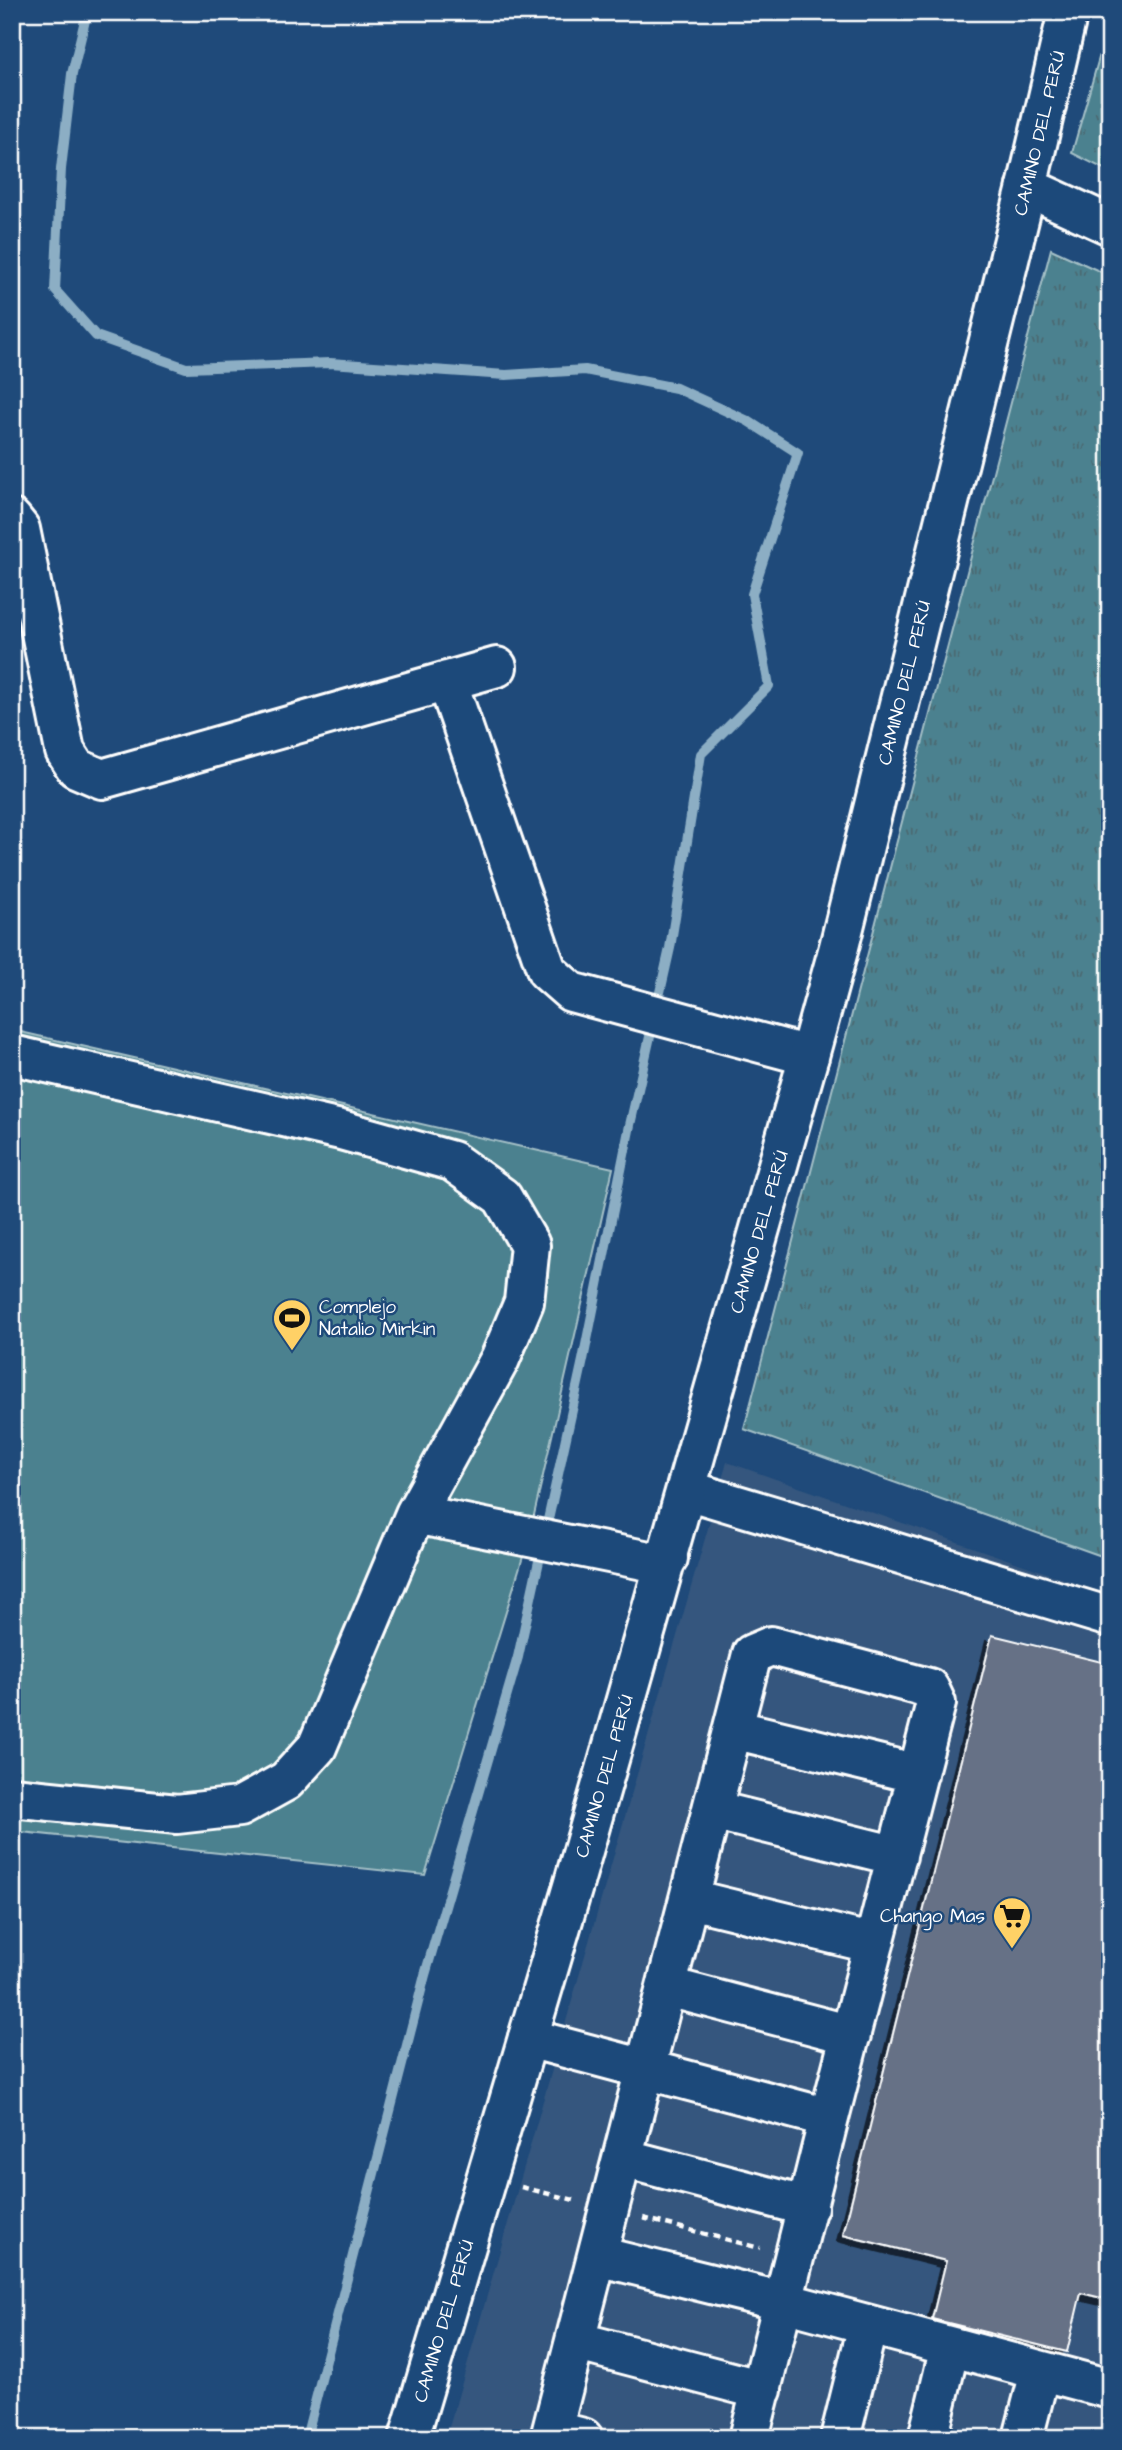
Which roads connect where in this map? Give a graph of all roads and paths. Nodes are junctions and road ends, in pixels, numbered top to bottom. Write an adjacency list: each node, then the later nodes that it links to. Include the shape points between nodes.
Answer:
1 (1068, 12): 2 (main road, CAMINO DEL PERÚ)
2 (1027, 187): 3 (main road); 8 (main road, CAMINO DEL PERÚ)
3 (1110, 225)
4 (12, 519): 6 (main road, via 20,529 65,751 76,768 102,779)
5 (497, 667): 6 (main road)
6 (447, 681): 8 (main road, via 547,971 571,992)
7 (12, 1055): 10 (main road, via 341,1130 452,1161 502,1197 530,1245 524,1302 500,1359)
8 (809, 1056): 9 (main road, CAMINO DEL PERÚ)
9 (687, 1490): 11 (main road, CAMINO DEL PERÚ); 12 (main road)
10 (415, 1514): 11 (main road, via 654,1562); 15 (main road, via 317,1747 286,1781 239,1807 177,1814)
11 (668, 1559): 22 (main road, CAMINO DEL PERÚ)
12 (1110, 1617)
13 (733, 1728): 14 (main road); 14 (main road, via 752,1654 771,1646 929,1688 936,1703); 16 (main road)
14 (918, 1774): 17 (main road)
15 (12, 1797)
16 (712, 1810): 17 (main road); 18 (main road)
17 (897, 1856): 19 (main road)
18 (690, 1899): 19 (main road); 20 (main road)
19 (874, 1944): 21 (main road)
20 (668, 1987): 21 (main road); 23 (main road)
21 (851, 2035): 24 (main road)
22 (528, 2038): 23 (main road); 36 (main road, CAMINO DEL PERÚ)
23 (647, 2070): 24 (main road); 25 (main road)
24 (829, 2118): 26 (main road)
25 (623, 2158): 26 (main road); 27 (main road)
26 (807, 2207): 28 (main road)
27 (598, 2256): 28 (main road); 30 (main road)
28 (784, 2302): 29 (main road); 34 (main road)
29 (868, 2325): 31 (main road); 38 (main road)
30 (575, 2342): 34 (main road); 35 (main road)
31 (950, 2347): 32 (main road); 39 (main road)
32 (1040, 2372): 33 (main road); 40 (main road)
33 (1110, 2389)
34 (762, 2390): 37 (main road)
35 (562, 2435)
36 (409, 2438)
37 (749, 2438)
38 (840, 2438)
39 (928, 2438)
40 (1023, 2438)

